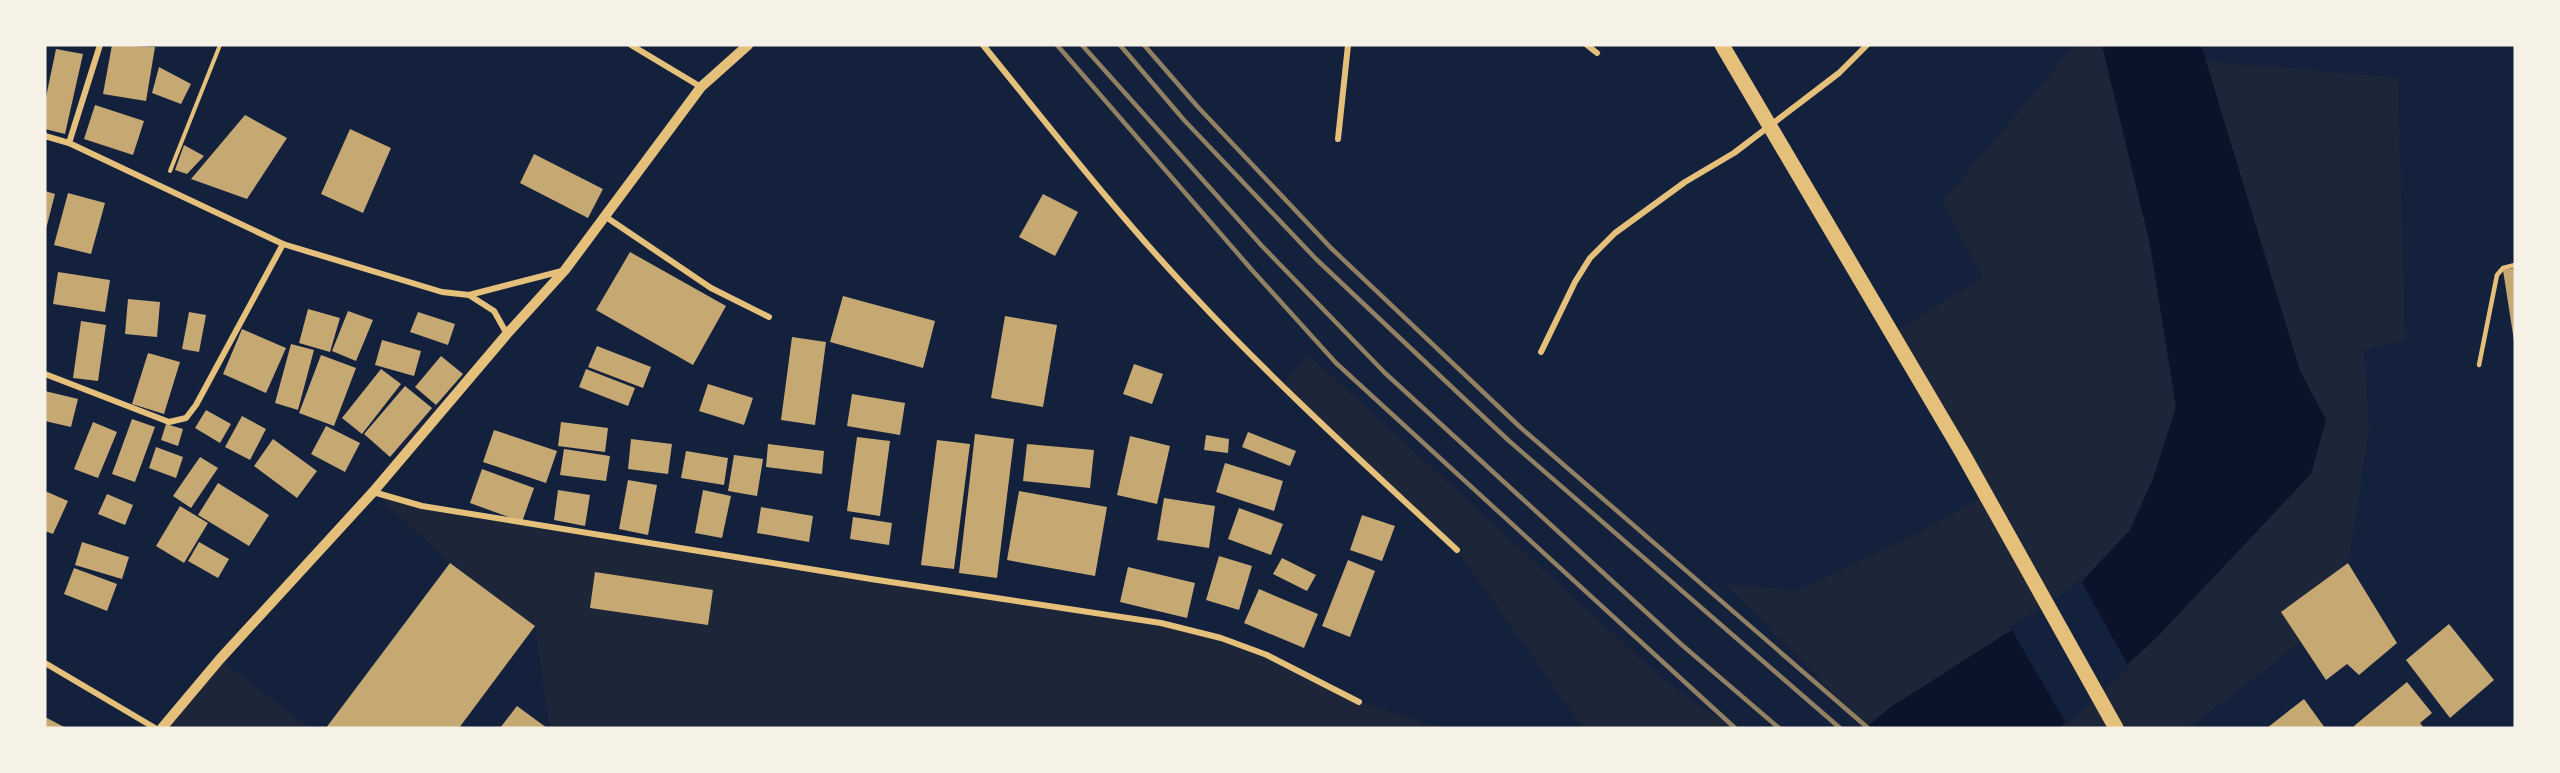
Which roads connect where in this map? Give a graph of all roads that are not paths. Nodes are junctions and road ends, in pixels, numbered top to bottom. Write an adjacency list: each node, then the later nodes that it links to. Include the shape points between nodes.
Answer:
1 (100, 45): 14 (street)
2 (631, 45): 10 (street)
3 (748, 45): 10 (street)
4 (983, 45): 26 (street, via 1109,202 1196,298 1281,385)
5 (1348, 45): 13 (street)
6 (1587, 45): 9 (street)
7 (1722, 45): 11 (main road)
8 (1867, 45): 11 (street, via 1839,73)
9 (1597, 53)
10 (701, 87): 15 (street)
11 (1769, 126): 22 (street, via 1607,241 1575,282); 31 (main road, via 1963,454)
12 (45, 136): 14 (street)
13 (1338, 139)
14 (69, 143): 16 (street)
15 (606, 217): 18 (street); 20 (street, via 711,288)
16 (283, 244): 19 (street, via 442,292); 24 (street, via 186,418 168,422)
17 (2515, 265): 23 (lane, via 2503,268 2497,275)
18 (565, 270): 19 (street); 21 (street)
19 (469, 295): 21 (street, via 494,311)
20 (769, 317)
21 (507, 334): 25 (street)
22 (1541, 352)
23 (2479, 365)
24 (45, 374)
25 (373, 492): 28 (street, via 422,506 1161,623 1267,655); 30 (street)
26 (1456, 550)
27 (45, 663): 29 (street)
28 (1359, 702)
29 (155, 728)
30 (162, 728)
31 (2116, 728)

